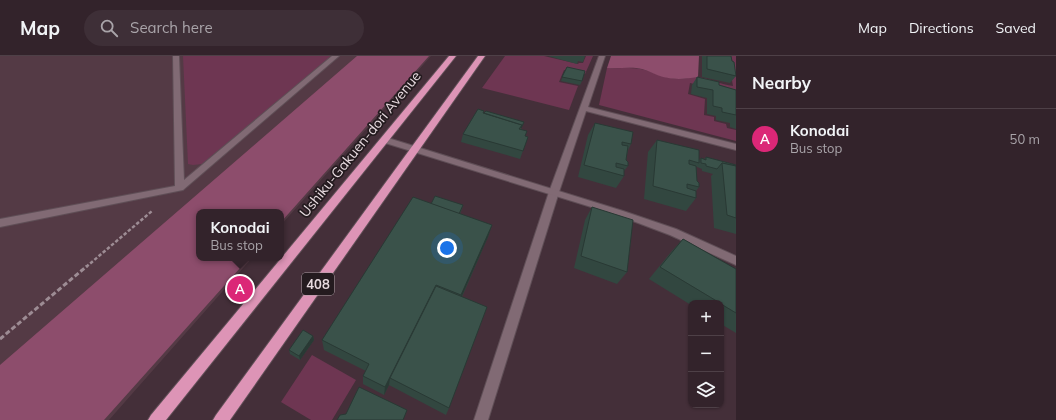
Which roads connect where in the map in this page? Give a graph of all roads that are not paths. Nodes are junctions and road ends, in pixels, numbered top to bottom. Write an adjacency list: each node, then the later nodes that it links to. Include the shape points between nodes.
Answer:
1 (176, 56): 10 (street)
2 (336, 56): 10 (street)
3 (453, 56): 7 (highway, Ushiku-Gakuen-dori Avenue / 408)
4 (482, 56): 9 (highway, 408)
5 (602, 56): 6 (street)
6 (584, 108): 8 (street); 11 (street)
7 (385, 140): 9 (street); 14 (highway, Ushiku-Gakuen-dori Avenue / 408)
8 (736, 146)
9 (415, 149): 11 (street); 15 (highway, 408)
10 (180, 188): 12 (street)
11 (554, 192): 13 (street, via 673,232); 16 (street)
12 (0, 223)
13 (736, 261)
14 (156, 420)
15 (221, 420)
16 (481, 420)

